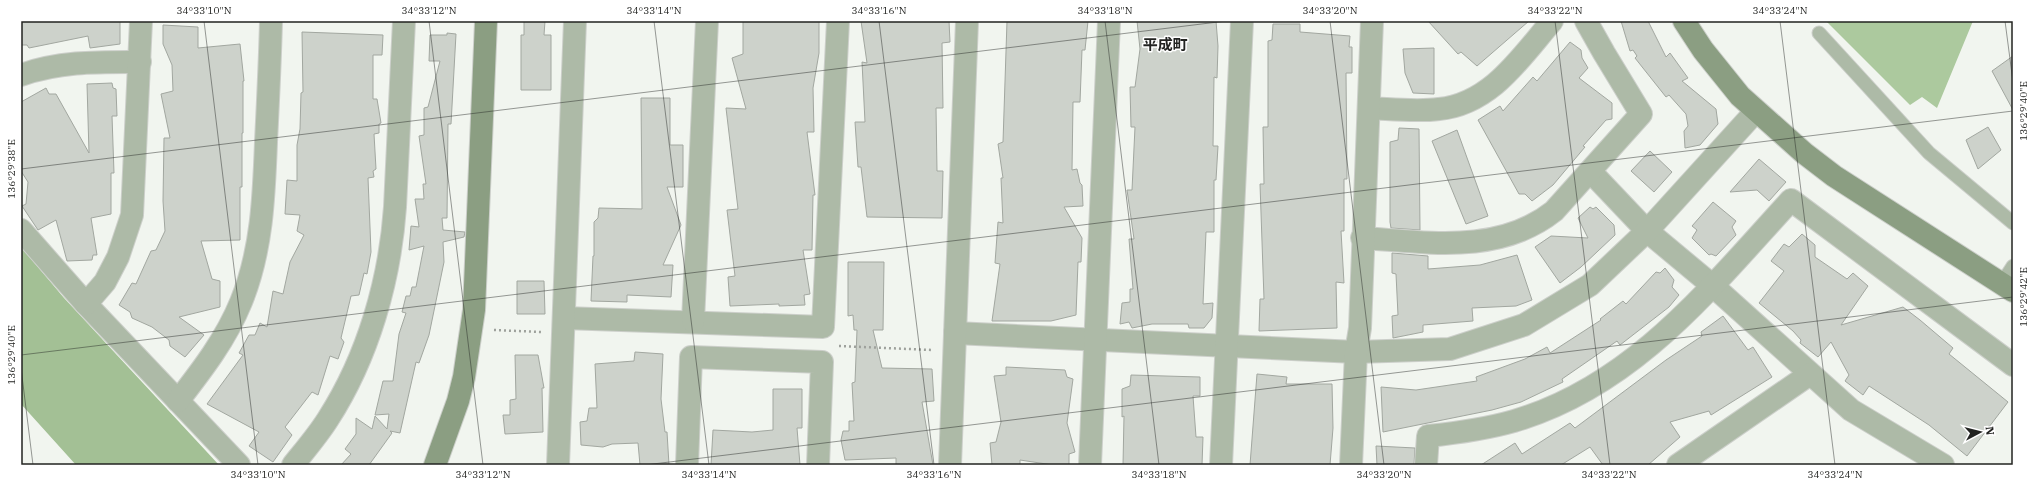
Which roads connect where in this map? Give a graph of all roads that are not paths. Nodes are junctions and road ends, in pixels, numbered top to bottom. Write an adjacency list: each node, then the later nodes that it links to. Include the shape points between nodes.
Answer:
1 (141, 21): 16 (street)
2 (271, 21): 36 (street, via 264,182 257,252 241,301 227,331 214,354)
3 (404, 21): 38 (street, via 394,232 386,274 373,322 343,393 327,420)
4 (486, 21): 39 (street, via 474,310 460,395)
5 (575, 21): 28 (street)
6 (707, 21): 29 (street)
7 (838, 21): 29 (street, via 824,327)
8 (967, 21): 30 (street)
9 (1109, 21): 31 (street)
10 (1242, 21): 32 (street)
11 (1372, 21): 18 (street)
12 (1552, 21): 18 (street, via 1499,82 1483,94 1452,107 1440,109)
13 (1586, 21): 20 (street, via 1641,114)
14 (1684, 21): 19 (street, via 1712,61 1740,96)
15 (1819, 33): 21 (lane, via 1929,153)
16 (140, 62): 17 (street, via 78,63 49,67); 27 (street, via 132,216 118,257 105,282)
17 (21, 75)
18 (1369, 108): 24 (street)
19 (1756, 111): 23 (street); 25 (street, via 1834,176)
20 (1591, 172): 23 (street); 24 (street, via 1554,211 1516,233 1467,243)
21 (2013, 223)
22 (21, 230): 27 (street)
23 (1647, 231): 26 (street); 33 (street, via 1590,285 1524,325 1450,349)
24 (1362, 238): 33 (street, via 1360,328)
25 (2009, 280)
26 (1713, 286): 34 (street, via 1791,200); 35 (street); 47 (street, via 1650,347 1608,378 1572,398 1515,421 1428,436)
27 (86, 304): 36 (street)
28 (564, 318): 29 (street); 40 (street)
29 (693, 321)
30 (955, 333): 31 (street); 43 (street)
31 (1096, 341): 32 (street); 44 (street)
32 (1226, 346): 33 (street); 45 (street)
33 (1356, 352): 46 (street)
34 (2013, 365)
35 (1810, 374): 48 (street); 49 (street, via 1851,410)
36 (178, 401): 37 (street)
37 (239, 465)
38 (293, 465)
39 (436, 465)
40 (558, 465)
41 (687, 465): 42 (street, via 691,357 822,362)
42 (818, 465)
43 (950, 465)
44 (1090, 465)
45 (1221, 465)
46 (1350, 465)
47 (1426, 465)
48 (1678, 465)
49 (1943, 465)

